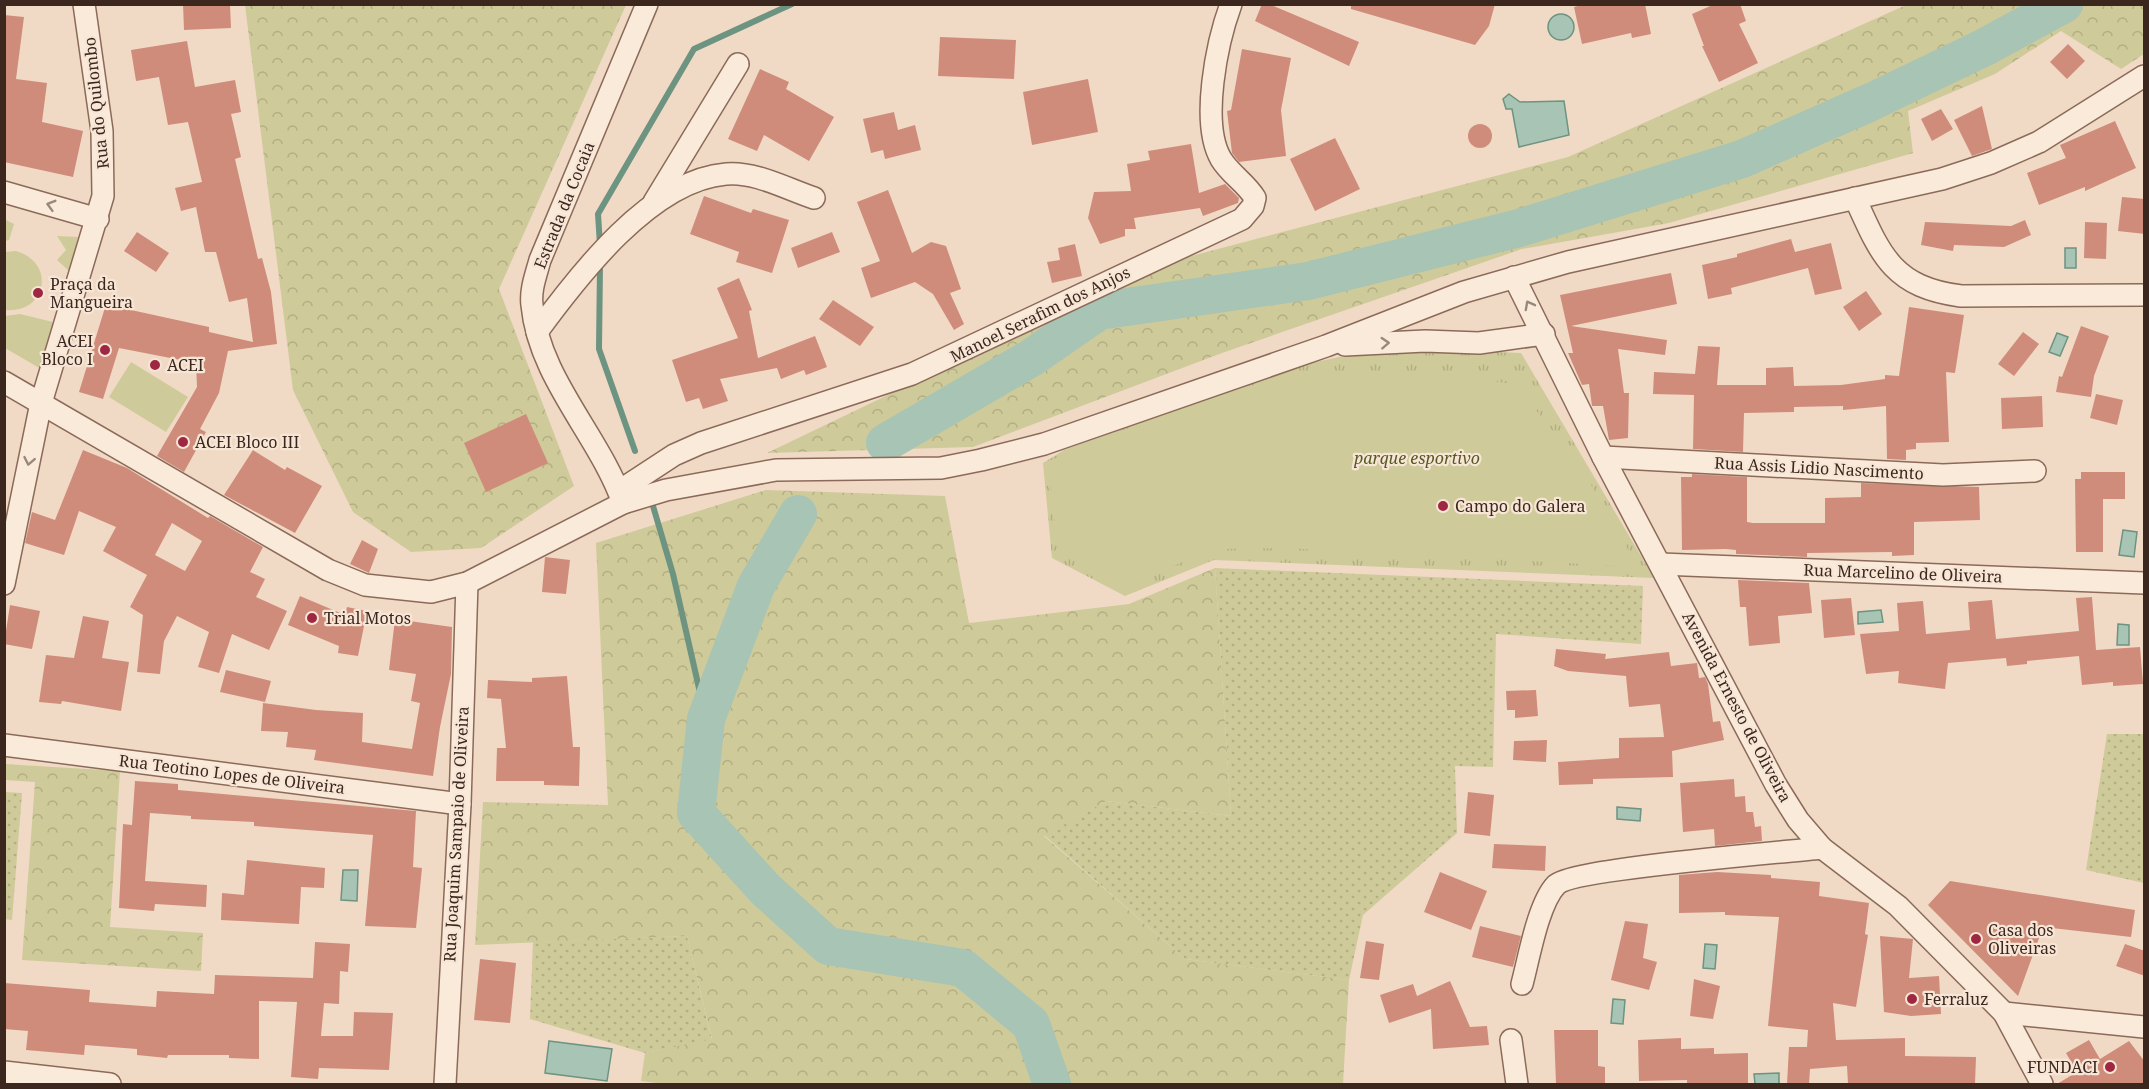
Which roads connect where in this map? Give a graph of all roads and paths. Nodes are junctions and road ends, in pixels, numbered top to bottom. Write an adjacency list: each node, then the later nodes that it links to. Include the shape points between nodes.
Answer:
1 (84, 4): 10 (street, Rua do Quilombo, via 105,166)
2 (647, 4): 13 (street, Estrada da Cocaia, via 540,260 531,304)
3 (1231, 4): 20 (street, Manoel Serafim dos Anjos, via 1214,64 1212,122 1220,158 1255,198 1242,219 912,374 683,451 651,468)
4 (738, 64): 9 (street)
5 (2145, 76): 8 (street, via 2039,142 1991,164)
6 (4, 192): 10 (street, one-way to 6)
7 (814, 198): 9 (street, via 751,177 727,174 705,177)
8 (1855, 198): 11 (street); 12 (street, via 1890,262 1909,282 1933,292 1961,296)
9 (650, 208): 13 (street, via 600,251)
10 (98, 219): 17 (street, Rua do Quilombo)
11 (1514, 277): 14 (street, Avenida Ernesto de Oliveira, one-way to 11); 15 (street, via 1464,292)
12 (2145, 295)
13 (537, 332): 20 (street, Estrada da Cocaia, via 553,373)
14 (1544, 334): 15 (street, one-way to 14, via 1425,341 1479,343); 18 (street, Avenida Ernesto de Oliveira)
15 (1326, 346): 20 (street, via 1044,444 981,460 941,468 776,470)
16 (4, 382): 17 (street)
17 (41, 403): 22 (street, via 328,570 365,585 399,590 431,592); 24 (street, Rua do Quilombo, one-way to 24)
18 (1603, 457): 19 (street, Rua Assis Lidio Nascimento, via 1943,475); 21 (street, Avenida Ernesto de Oliveira)
19 (2035, 471)
20 (621, 497): 22 (street)
21 (1661, 564): 23 (street, Rua Marcelino de Oliveira); 27 (street, Avenida Ernesto de Oliveira, via 1776,785)
22 (467, 583): 26 (street, Rua Joaquim Sampaio de Oliveira)
23 (2145, 583)
24 (4, 584)
25 (4, 745): 26 (street, Rua Teotino Lopes de Oliveira)
26 (460, 804): 34 (street, Rua Joaquim Sampaio de Oliveira)
27 (1822, 848): 28 (street, via 1571,877 1550,892); 29 (street, Avenida Ernesto de Oliveira, via 1898,906)
28 (1522, 984)
29 (2004, 1013): 30 (street); 36 (street, Avenida Ernesto de Oliveira)
30 (2145, 1027)
31 (1510, 1040): 35 (street)
32 (4, 1072): 33 (street)
33 (110, 1084)
34 (445, 1084)
35 (1517, 1084)
36 (2042, 1084)

